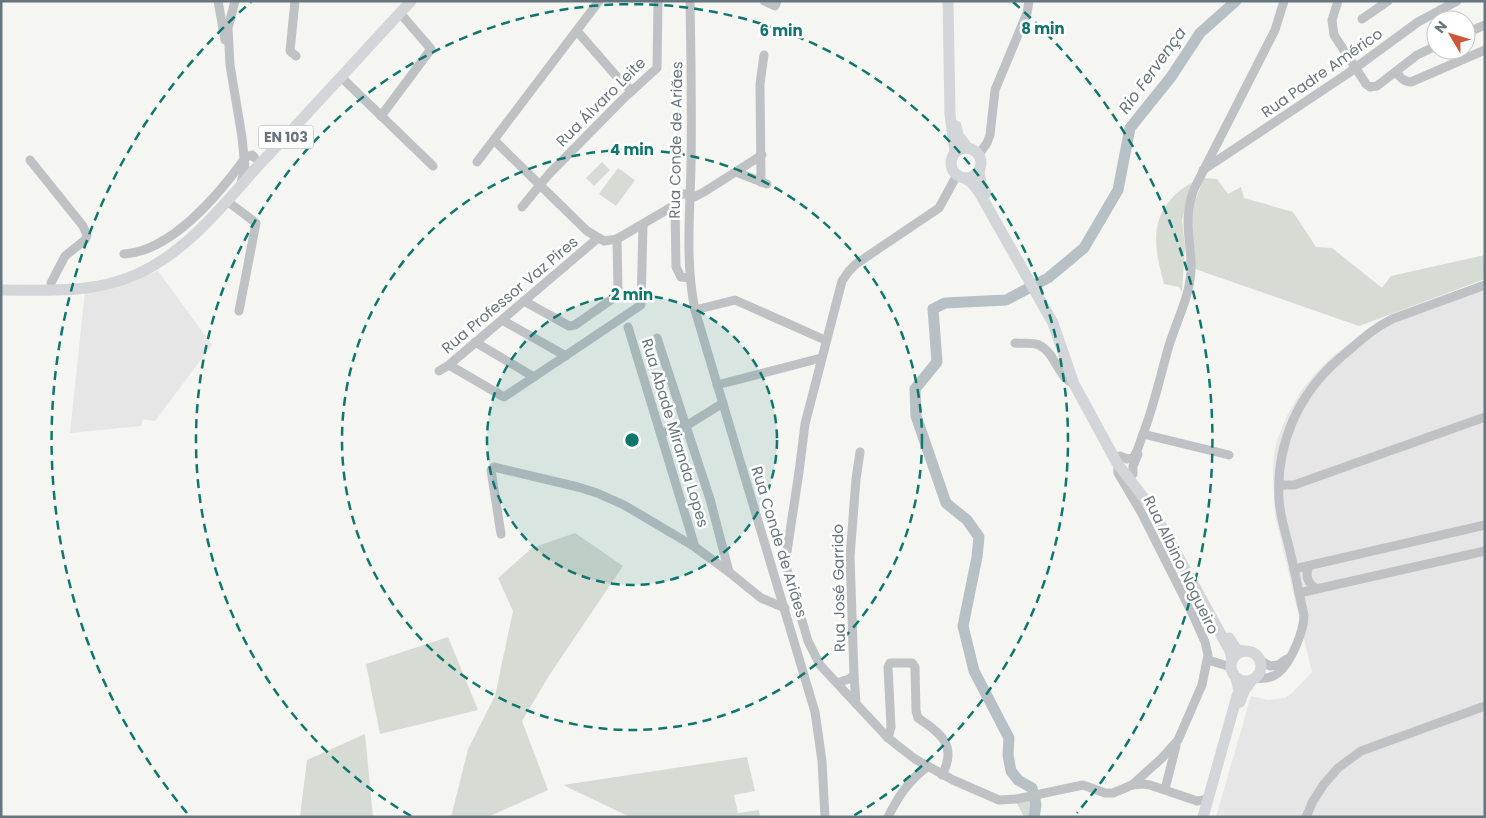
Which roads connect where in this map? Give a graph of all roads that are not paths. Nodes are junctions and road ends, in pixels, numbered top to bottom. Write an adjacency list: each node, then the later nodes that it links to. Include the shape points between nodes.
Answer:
1 (218, 1): 23 (street)
2 (235, 1): 23 (street, via 228,28)
3 (294, 1): 22 (street, via 290,51)
4 (411, 1): 16 (main road, EN 103)
5 (599, 1): 18 (street)
6 (658, 1): 27 (street, Rua Álvaro Leite, via 658,65)
7 (690, 1): 40 (street, Rua Conde de Ariães)
8 (764, 1): 15 (street)
9 (950, 1): 31 (main road, via 956,124 958,135); 33 (main road, via 950,114)
10 (1029, 1): 34 (street, via 995,90 990,135)
11 (1284, 1): 41 (street, via 1275,30)
12 (1338, 1): 24 (street, via 1332,20 1334,36)
13 (1388, 1): 17 (street)
14 (1458, 1): 24 (street, Rua Padre Américo, via 1418,22)
15 (776, 3)
16 (400, 13): 26 (main road, EN 103); 28 (street, via 431,49)
17 (1362, 20)
18 (577, 30): 27 (street); 29 (street)
19 (1485, 50): 25 (street, via 1411,82 1403,80)
20 (1426, 51): 25 (street)
21 (764, 55): 35 (street, via 760,84)
22 (296, 56)
23 (229, 57): 32 (street)
24 (1356, 68): 25 (street, via 1370,87 1377,86); 41 (street, Rua Padre Américo)
25 (1396, 72)
26 (341, 77): 28 (street); 30 (main road, EN 103)
27 (632, 91): 45 (street, Rua Álvaro Leite)
28 (381, 116): 39 (street)
29 (494, 140): 38 (street); 45 (street)
30 (277, 147): 32 (main road, EN 103); 32 (street, via 263,155)
31 (968, 148): 33 (main road); 34 (main road)
32 (249, 152): 37 (street); 37 (street, via 248,166); 46 (main road, EN 103)
33 (955, 152): 44 (main road, via 951,162 954,172)
34 (979, 154): 42 (main road)
35 (762, 155): 43 (street); 43 (street, via 764,183)
36 (30, 160): 60 (street, via 87,235 65,256)
37 (244, 162): 46 (street, via 244,175); 57 (street, via 179,231 158,244)
38 (477, 162)
39 (433, 166)
40 (691, 166): 47 (street); 48 (street, Rua Conde de Ariães)
41 (1203, 170): 85 (street, via 1187,210 1191,273 1185,302 1168,347)
42 (979, 171): 44 (main road, via 972,176); 56 (main road, via 982,186)
43 (736, 172): 48 (street)
44 (961, 176): 56 (main road, via 975,186); 71 (street, via 935,211 849,270 842,281)
45 (539, 184): 50 (street, Rua Álvaro Leite); 54 (street)
46 (238, 189): 49 (main road, EN 103)
47 (679, 195): 48 (street); 51 (street)
48 (690, 198): 51 (street); 52 (street, Rua Conde de Ariães)
49 (227, 201): 58 (main road, EN 103, via 195,234); 66 (street, via 256,223)
50 (522, 206)
51 (677, 206): 52 (street); 53 (street); 59 (street, Rua Conde de Ariães, via 676,267 681,277)
52 (689, 212): 59 (street, Rua Conde de Ariães)
53 (642, 226): 55 (street); 74 (street, via 641,305)
54 (598, 238): 55 (street, via 604,241); 64 (street, Rua Professor Vaz Pires)
55 (618, 239): 64 (street, via 618,291 615,297 575,325 569,326)
56 (1016, 253): 67 (main road)
57 (124, 254)
58 (153, 265): 60 (main road, EN 103, via 91,282); 63 (main road, EN 103, via 119,281 90,289)
59 (690, 278): 65 (street, Rua Conde de Ariães)
60 (51, 283): 61 (main road, EN 103)
61 (1, 284)
62 (1485, 285): 91 (street, via 1381,324 1330,367 1300,403 1283,447)
63 (1, 290)
64 (524, 301): 68 (street, Rua Professor Vaz Pires)
65 (695, 310): 71 (street, via 735,300); 80 (street, Rua Conde de Ariães)
66 (239, 311)
67 (1049, 311): 79 (main road); 89 (main road, via 1062,332 1080,384)
68 (502, 320): 72 (street, Rua Professor Vaz Pires); 74 (street)
69 (628, 327): 84 (street, Rua Abade Miranda Lopes)
70 (656, 338): 83 (street)
71 (826, 340): 75 (street)
72 (475, 342): 76 (street, Rua Professor Vaz Pires); 78 (street)
73 (1015, 343): 79 (street, via 1042,346 1066,379)
74 (566, 356): 78 (street)
75 (821, 358): 80 (street); 96 (street, via 805,424)
76 (449, 365): 77 (street, Rua Professor Vaz Pires); 78 (street, via 504,397)
77 (439, 371)
78 (534, 377)
79 (1074, 384): 89 (main road)
80 (717, 385): 81 (street, Rua Conde de Ariães)
81 (723, 403): 83 (street); 99 (street, Rua Conde de Ariães)
82 (1485, 417): 91 (street, via 1294,486)
83 (686, 426): 84 (street); 100 (street)
84 (661, 433): 94 (street, Rua Abade Miranda Lopes)
85 (1143, 434): 86 (street); 88 (street)
86 (1138, 447): 89 (street, via 1133,458); 90 (street)
87 (860, 452): 115 (street, Rua José Garrido, via 850,557)
88 (1229, 455)
89 (1119, 460): 90 (main road); 111 (street, Rua Albino Nogueiro, via 1118,473 1196,622 1207,648); 113 (main road, via 1151,507 1230,651)
90 (1133, 474): 108 (main road, via 1156,504 1231,643)
91 (1279, 485): 98 (street, via 1282,517)
92 (1485, 525): 97 (street)
93 (501, 534): 94 (street, via 491,470 494,467 597,493 640,513)
94 (695, 547): 100 (street)
95 (1485, 551): 103 (street)
96 (786, 566): 99 (street); 101 (street)
97 (1310, 566): 98 (street); 103 (street, via 1306,576)
98 (1294, 569): 104 (street)
99 (774, 571): 102 (street, Rua Conde de Ariães)
100 (729, 572): 105 (street, via 761,598)
101 (790, 581): 102 (street); 106 (street)
102 (778, 584): 105 (street, Rua Conde de Ariães)
103 (1316, 590): 104 (street)
104 (1300, 593): 110 (street, via 1304,622)
105 (785, 608): 107 (street, Rua Conde de Ariães)
106 (808, 641): 107 (street); 114 (street)
107 (795, 644): 109 (street, Rua Conde de Ariães)
108 (1243, 651): 112 (main road, via 1253,652); 113 (main road, via 1234,656)
109 (798, 655): 114 (street); 130 (street, Rua Conde de Ariães, via 819,731)
110 (1291, 656): 112 (street, via 1271,666); 117 (street, via 1276,674)
111 (1208, 660): 113 (street); 122 (street, Rua Albino Nogueiro, via 1202,685)
112 (1260, 660): 117 (main road, via 1261,670)
113 (1231, 664): 116 (main road)
114 (820, 665): 118 (street)
115 (854, 675): 118 (street); 119 (street, Rua José Garrido)
116 (1236, 678): 117 (main road); 125 (main road, via 1237,696)
117 (1253, 680): 132 (main road, via 1242,698)
118 (837, 683): 119 (street)
119 (856, 704): 121 (street)
120 (1485, 706): 133 (street, via 1361,751 1338,768 1324,784)
121 (888, 738): 123 (street); 124 (street, via 891,727 888,667 890,663 912,663 915,667 918,718 939,733 948,753 948,763)
122 (1178, 740): 126 (street, Rua Albino Nogueiro); 127 (street)
123 (927, 767): 124 (street); 131 (street, via 904,789)
124 (942, 775): 126 (street, Rua Albino Nogueiro, via 999,800 1083,785 1113,793)
125 (1212, 781): 128 (main road); 132 (main road)
126 (1132, 785): 127 (street, via 1144,784)
127 (1165, 790): 129 (street)
128 (1208, 797): 129 (street); 132 (main road)
129 (1193, 800): 132 (street)
130 (825, 817)
131 (888, 817)
132 (1205, 817)
133 (1306, 817)

